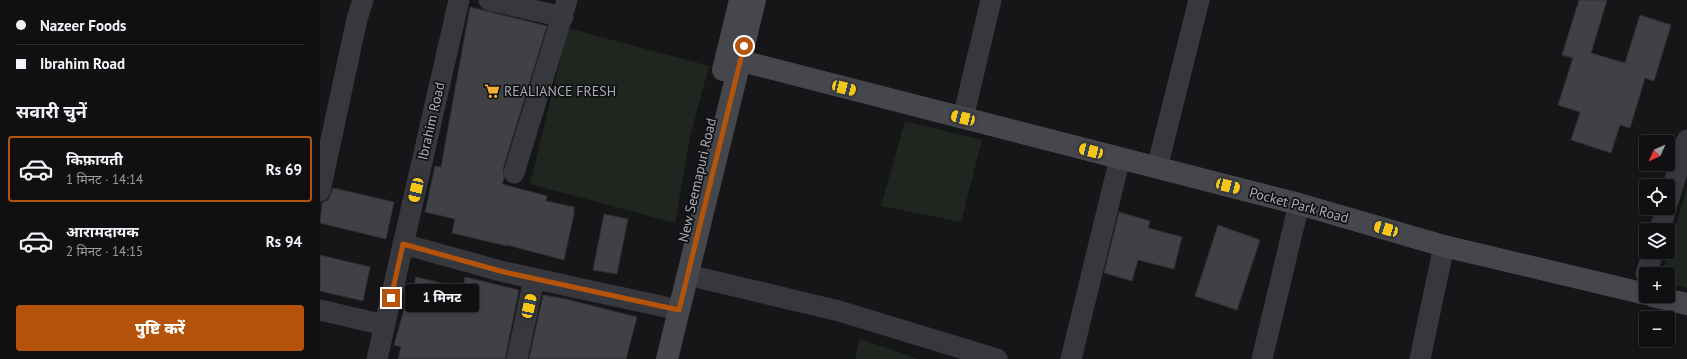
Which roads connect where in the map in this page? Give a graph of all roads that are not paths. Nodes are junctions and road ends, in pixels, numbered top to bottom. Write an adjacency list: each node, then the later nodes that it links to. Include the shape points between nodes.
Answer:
1 (363, 0): 16 (street)
2 (459, 0): 18 (street, Ibrahim Road)
3 (489, 0): 8 (street)
4 (740, 0): 9 (street, New Seemapuri Road)
5 (756, 0): 9 (street, New Seemapuri Road)
6 (991, 0): 10 (street)
7 (1199, 0): 13 (street)
8 (565, 9): 14 (street)
9 (733, 59): 10 (street, Pocket Park Road); 20 (street, New Seemapuri Road); 25 (street, New Seemapuri Road, via 696,186)
10 (963, 118): 12 (street, Pocket Park Road)
11 (1687, 140): 15 (street)
12 (1120, 158): 13 (street, Pocket Park Road); 33 (street)
13 (1157, 168): 17 (street, Pocket Park Road)
14 (514, 172)
15 (1675, 179)
16 (320, 190)
17 (1299, 204): 19 (street, Pocket Park Road); 34 (street)
18 (403, 244): 21 (street); 27 (street, Ibrahim Road)
19 (1444, 246): 22 (street, Pocket Park Road); 35 (street)
20 (688, 276): 25 (street, New Seemapuri Road); 32 (street, via 839,311)
21 (534, 279): 25 (street); 29 (street)
22 (1639, 285)
23 (1675, 299): 24 (street, Pocket Park Road)
24 (1687, 304)
25 (673, 309): 30 (street, New Seemapuri Road); 31 (street, New Seemapuri Road)
26 (320, 310): 27 (street)
27 (384, 325): 28 (street, Ibrahim Road)
28 (377, 359)
29 (517, 359)
30 (653, 359)
31 (667, 359)
32 (997, 359)
33 (1071, 359)
34 (1262, 359)
35 (1420, 359)

